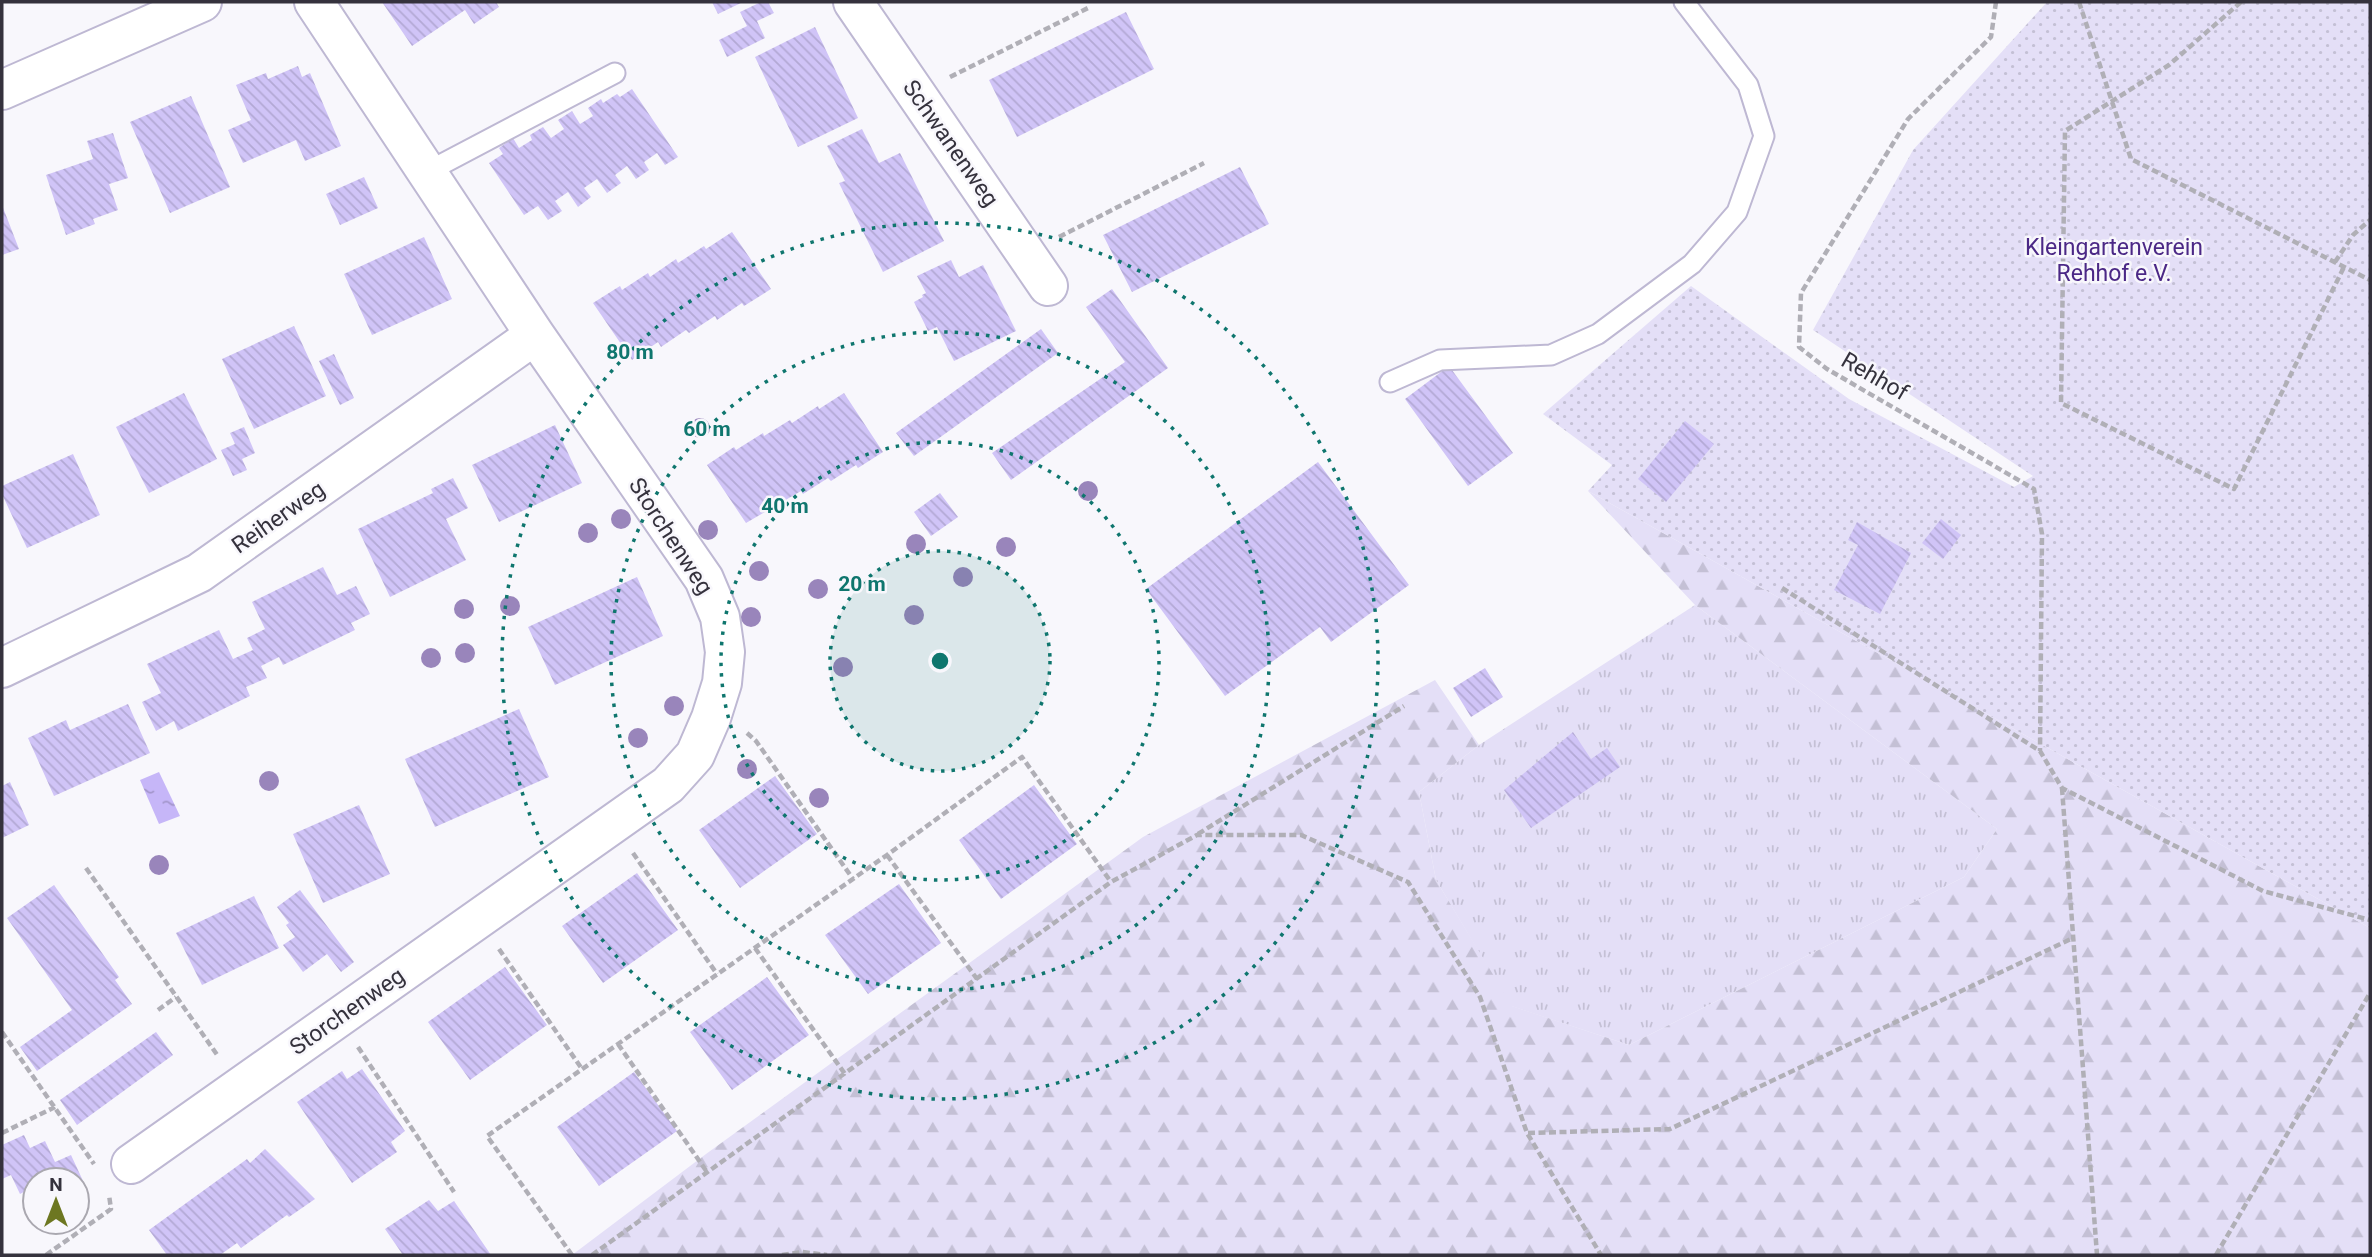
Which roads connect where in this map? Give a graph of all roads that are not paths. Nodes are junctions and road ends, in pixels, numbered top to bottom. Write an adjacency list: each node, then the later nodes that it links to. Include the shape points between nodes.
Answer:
1 (314, 2): 7 (street, Storchenweg)
2 (853, 2): 8 (street, Schwanenweg)
3 (1684, 2): 10 (lane, via 1748,85 1764,136 1737,212 1692,264 1598,334 1551,355 1440,360)
4 (191, 4): 6 (street)
5 (615, 72): 7 (lane)
6 (2, 90)
7 (427, 172): 9 (street, Storchenweg)
8 (1048, 286)
9 (535, 335): 11 (street, Reiherweg, via 199,573); 12 (street, Storchenweg, via 704,579 720,617 722,683 695,755 668,785)
10 (1390, 382)
11 (2, 668)
12 (118, 1173)

